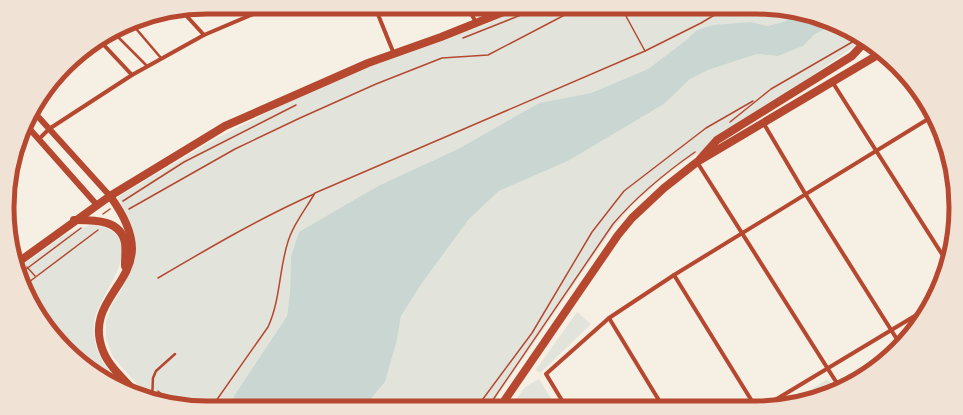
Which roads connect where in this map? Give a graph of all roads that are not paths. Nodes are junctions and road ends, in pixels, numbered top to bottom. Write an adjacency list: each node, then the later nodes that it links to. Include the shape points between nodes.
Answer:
1 (254, 14): 11 (street)
2 (377, 14): 14 (street)
3 (471, 14): 8 (street)
4 (486, 14): 7 (lane)
5 (498, 14): 7 (main road)
6 (186, 15): 11 (street)
7 (485, 19): 8 (main road)
8 (476, 22): 14 (main road)
9 (135, 28): 16 (lane)
10 (117, 36): 18 (lane)
11 (204, 36): 16 (street)
12 (104, 44): 19 (street)
13 (861, 46): 17 (main road)
14 (394, 54): 30 (main road, via 318,84 225,126)
15 (876, 56): 20 (main road)
16 (162, 59): 18 (street)
17 (847, 60): 20 (main road, via 834,74); 28 (main road, via 723,136)
18 (147, 66): 19 (street)
19 (132, 75): 24 (street)
20 (833, 83): 23 (main road); 27 (street)
21 (37, 116): 24 (street)
22 (928, 119): 27 (street)
23 (764, 124): 28 (main road); 29 (street)
24 (49, 129): 26 (street); 30 (street)
25 (30, 130): 26 (street)
26 (39, 139): 31 (street)
27 (878, 151): 29 (street); 34 (street)
28 (697, 162): 33 (street); 48 (main road, via 664,188 618,235)
29 (806, 195): 33 (street); 40 (street)
30 (110, 196): 31 (main road); 36 (main road, via 118,204 128,227 132,249)
31 (97, 205): 32 (main road)
32 (74, 220): 35 (main road); 36 (main road, via 95,219 109,224 122,236 125,242)
33 (742, 233): 37 (street); 43 (street)
34 (943, 255)
35 (21, 259)
36 (125, 270): 45 (main road, via 102,310 99,332 103,351 109,362)
37 (674, 275): 39 (street); 51 (street)
38 (916, 316): 40 (street)
39 (609, 318): 49 (street, via 546,374); 50 (street)
40 (892, 330): 41 (street); 43 (street)
41 (897, 339)
42 (175, 354): 46 (lane, via 156,371 153,378)
43 (828, 370): 44 (street); 47 (street)
44 (837, 383)
45 (128, 384)
46 (153, 393)
47 (776, 400)
48 (504, 401)
49 (562, 401)
50 (659, 401)
51 (752, 401)

